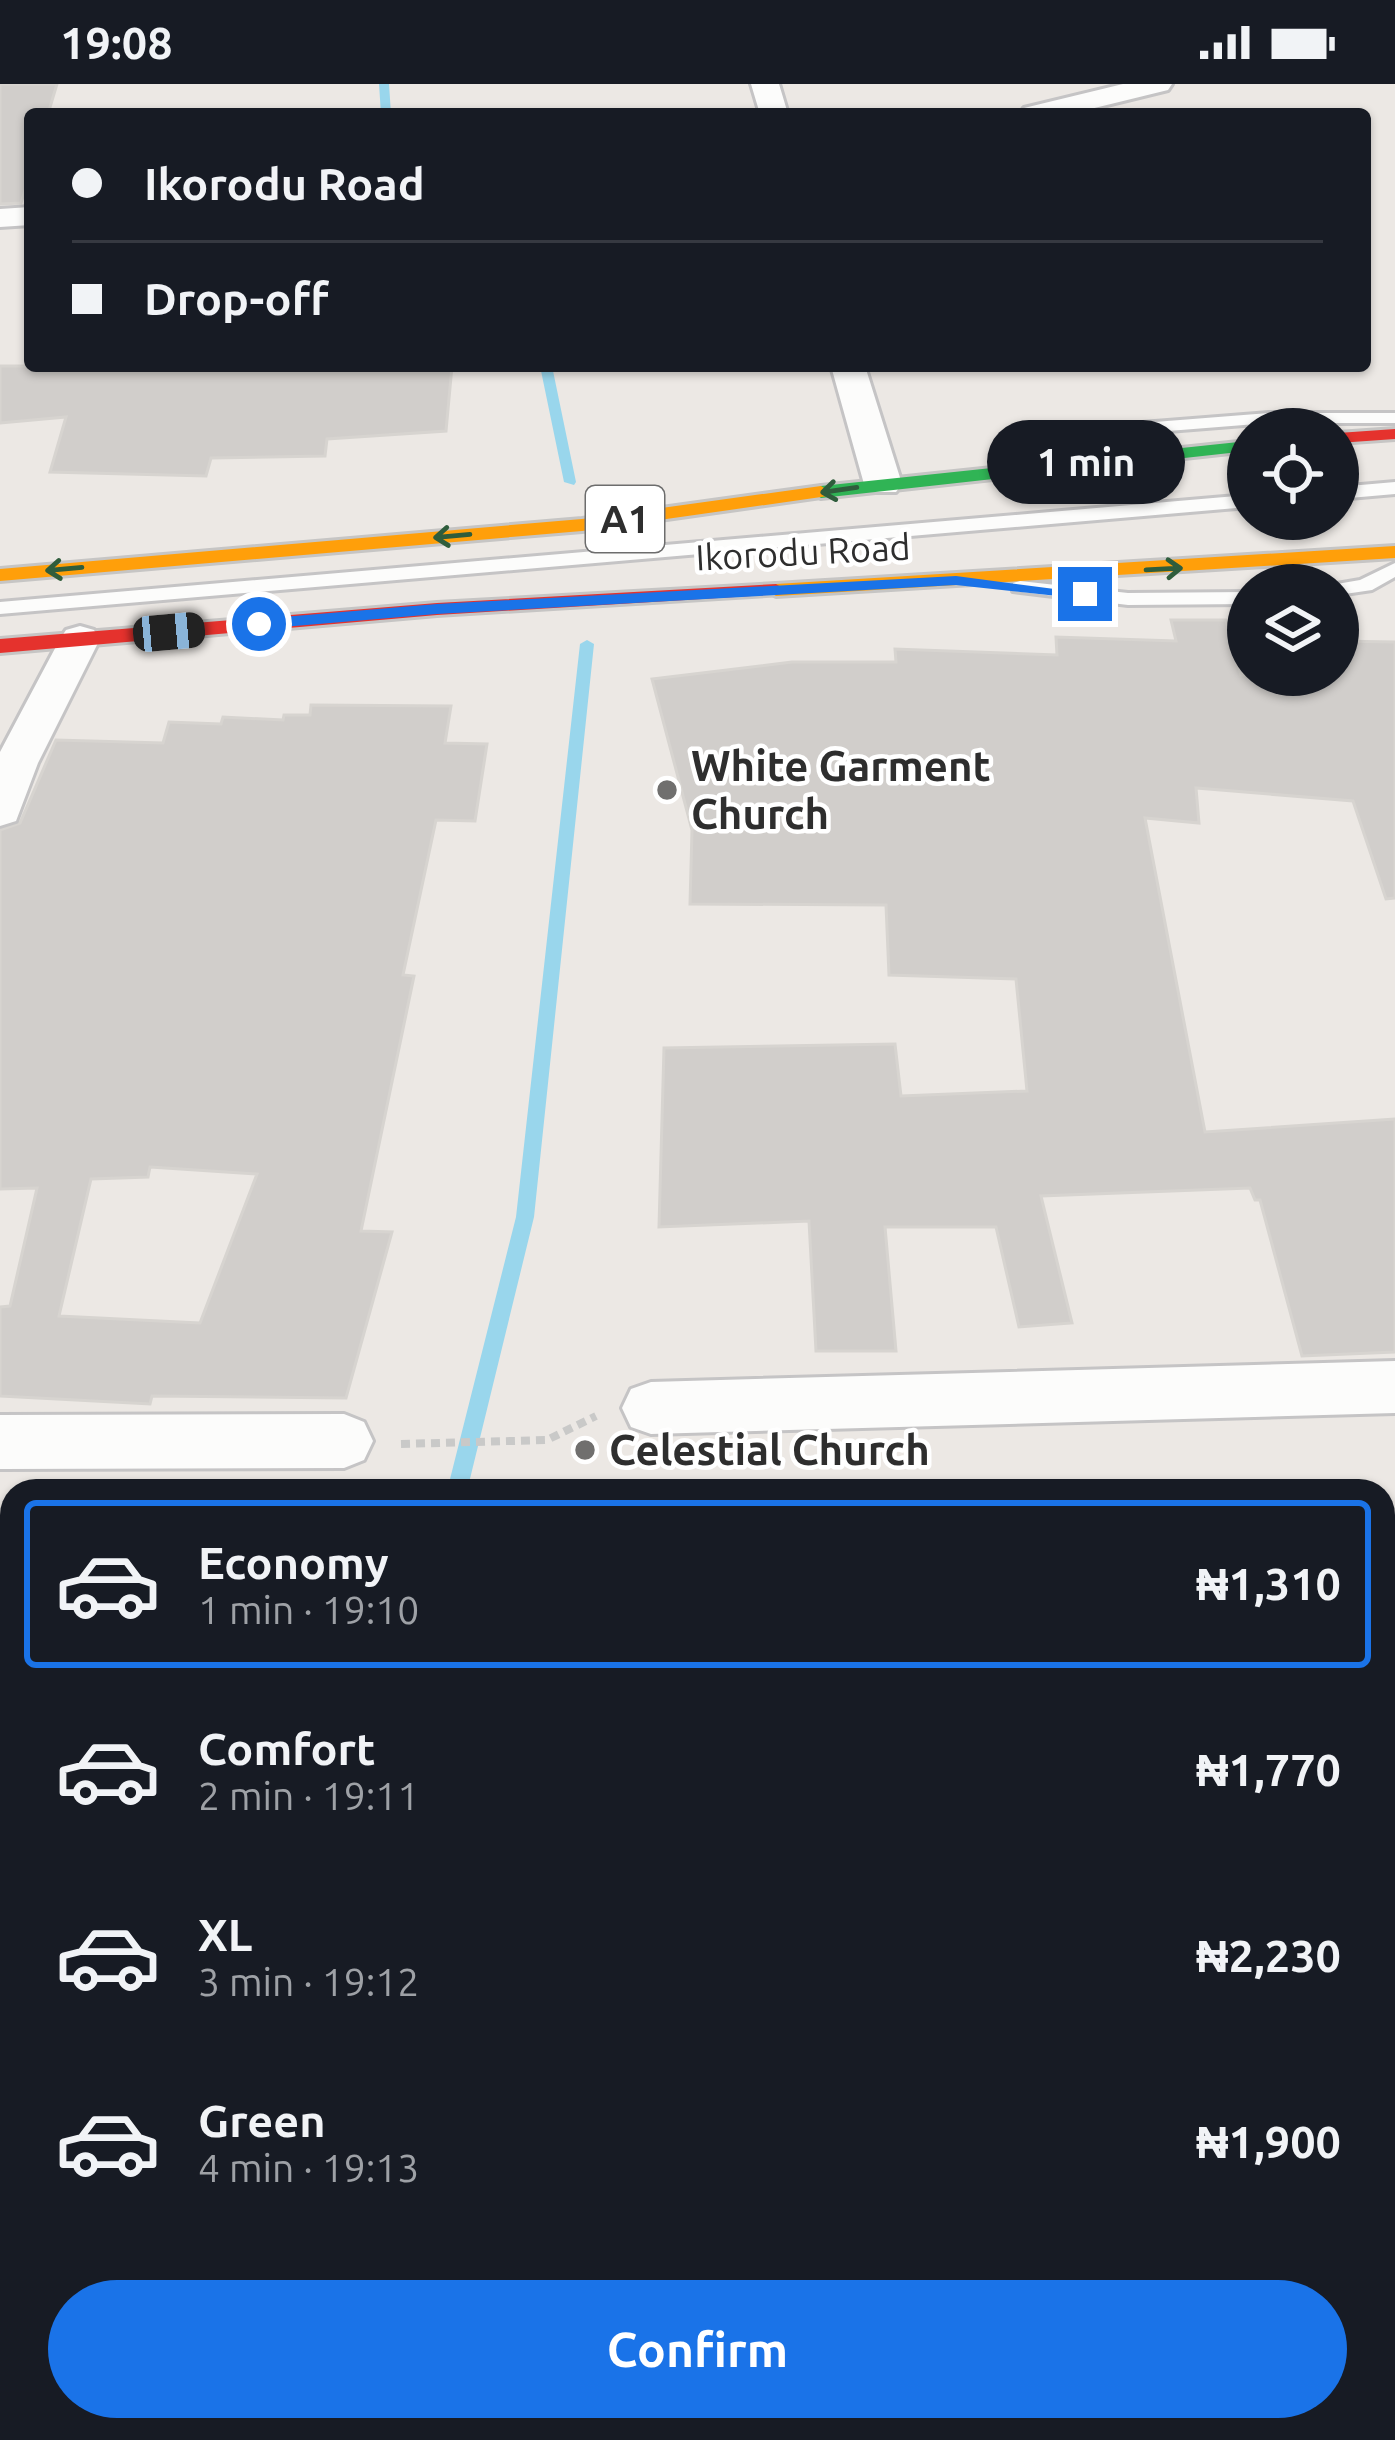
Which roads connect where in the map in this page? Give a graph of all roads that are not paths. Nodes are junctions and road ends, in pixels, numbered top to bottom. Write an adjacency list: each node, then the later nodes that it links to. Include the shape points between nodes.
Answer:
1 (1158, 84): 2 (street)
2 (1059, 108)
3 (850, 372): 7 (street)
4 (1395, 418): 6 (lane, via 1142,428)
5 (1227, 448): 6 (highway, Ikorodu Road / A1)
6 (982, 473): 7 (highway, Ikorodu Road / A1)
7 (883, 484): 13 (highway, Ikorodu Road / A1, one-way to 13, via 582,525)
8 (1395, 488): 9 (lane)
9 (1359, 491)
10 (1227, 503): 17 (lane)
11 (1395, 552): 14 (highway, Ikorodu Road / A1, one-way to 11)
12 (1395, 569): 15 (lane)
13 (0, 575)
14 (956, 580): 16 (lane, via 1129,598); 18 (highway, Ikorodu Road / A1)
15 (1359, 587)
16 (1227, 598)
17 (0, 608)
18 (80, 639): 19 (highway, Ikorodu Road / A1); 20 (street)
19 (0, 646)
20 (0, 810)
21 (1395, 1387): 22 (street)
22 (650, 1408)
23 (344, 1441): 24 (street)
24 (0, 1442)

